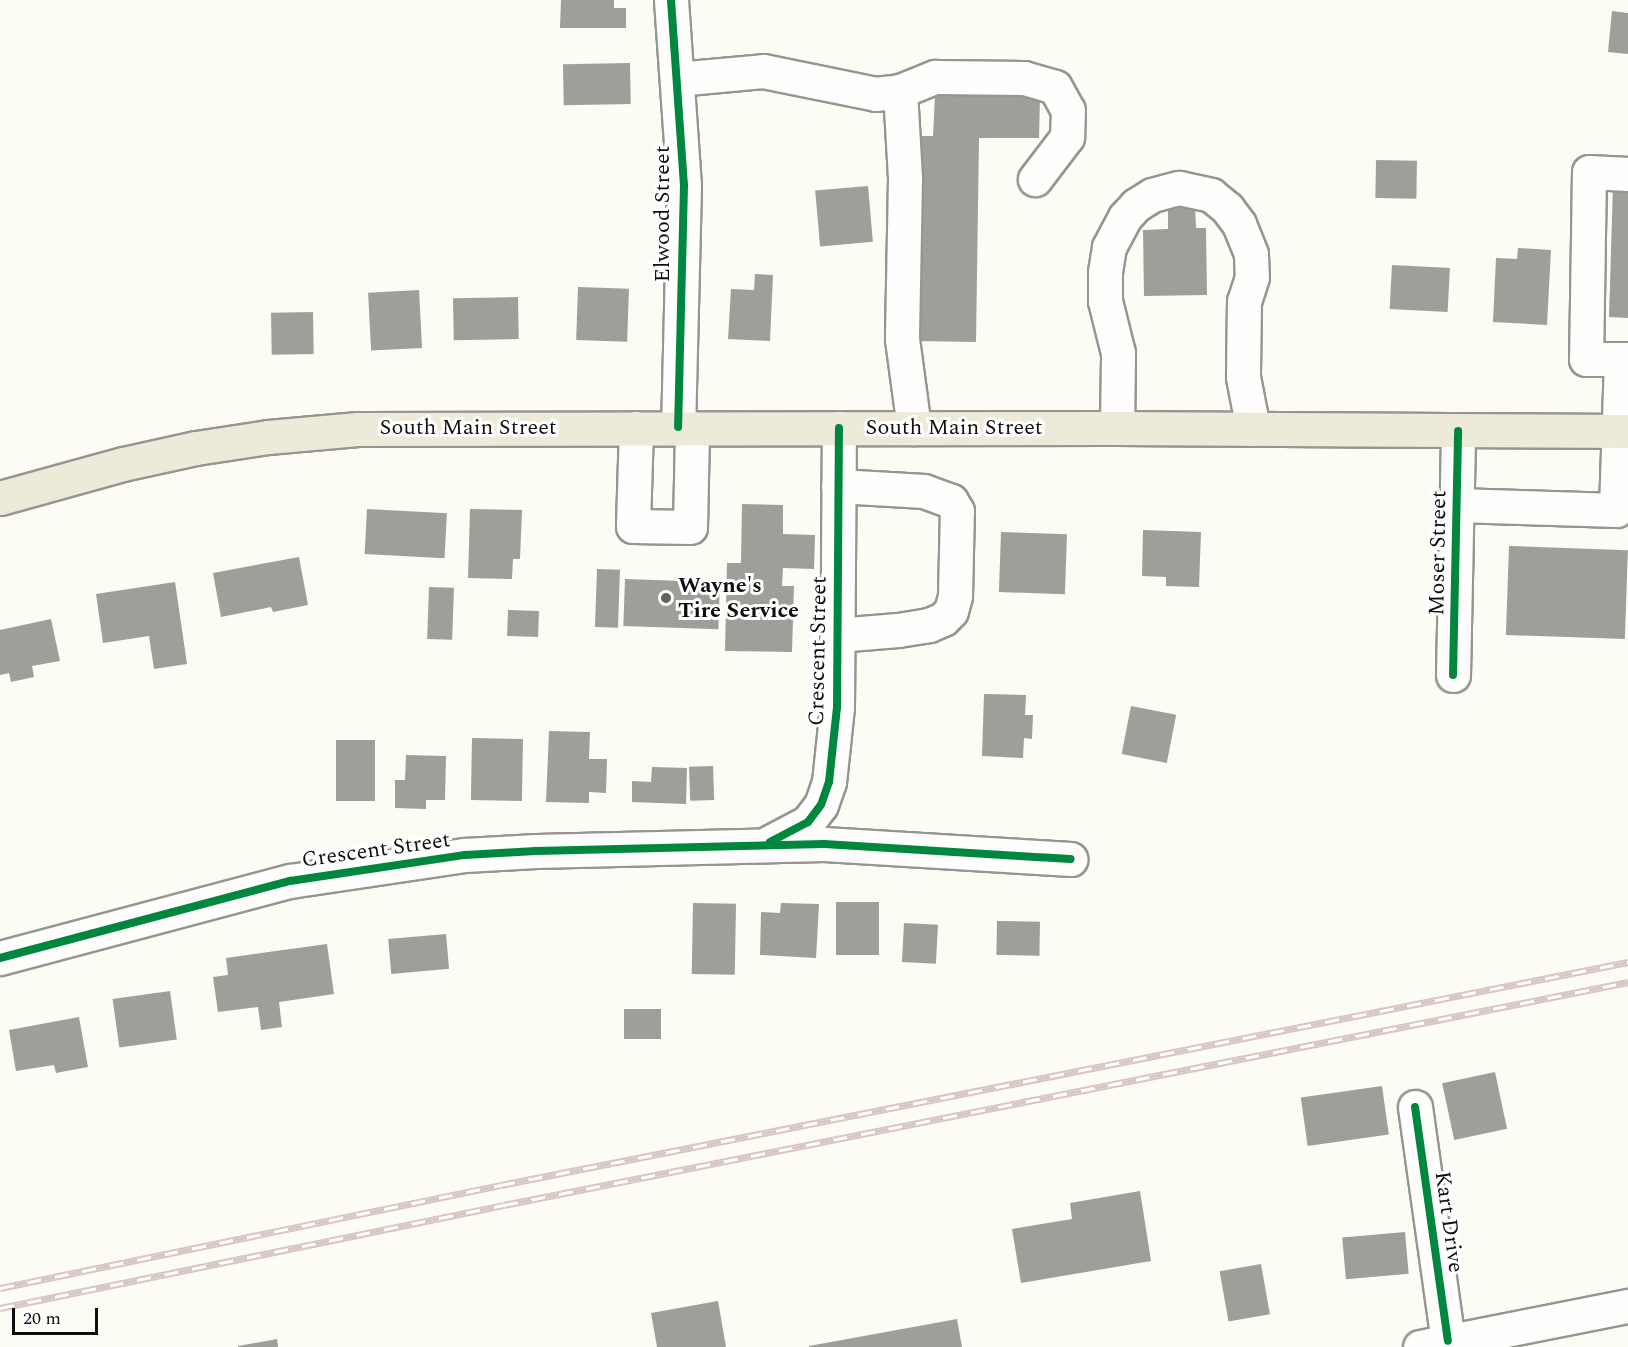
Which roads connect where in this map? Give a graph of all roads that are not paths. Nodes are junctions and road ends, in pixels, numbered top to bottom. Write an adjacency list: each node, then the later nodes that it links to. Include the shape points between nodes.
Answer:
1 (671, 0): 2 (street, Elwood Street)
2 (677, 78): 3 (street, via 763,71 876,94); 8 (street, Elwood Street, via 684,185)
3 (900, 91): 5 (street, via 935,76 1024,78 1054,87 1068,110 1067,137); 10 (street, via 905,179 902,339)
4 (1628, 174): 6 (street, via 1589,172 1586,359)
5 (1035, 179)
6 (1624, 359): 14 (street)
7 (636, 428): 8 (main road, South Main Street); 8 (street, Elwood Street, via 633,525 690,527); 16 (main road, South Main Street, via 369,429 268,437 134,462)
8 (685, 428): 9 (main road, South Main Street)
9 (839, 428): 10 (main road, South Main Street); 15 (street, Crescent Street)
10 (914, 428): 11 (main road, South Main Street)
11 (1117, 428): 12 (main road, South Main Street); 12 (street, via 1118,353 1105,301 1109,247 1136,205 1152,195 1179,188 1201,191 1227,208 1239,224 1251,254 1252,277 1244,302 1243,377)
12 (1250, 429): 13 (main road, South Main Street)
13 (1458, 431): 14 (main road, South Main Street); 17 (street, Moser Street)
14 (1623, 431): 17 (street, via 1616,510)
15 (838, 486): 18 (street, Crescent Street); 18 (street, via 924,491 951,501 957,511 955,596 944,619 898,630)
16 (0, 498)
17 (1456, 505): 19 (street, Moser Street)
18 (837, 635): 20 (street, Crescent Street, via 837,707 829,782 821,805 808,822)
19 (1453, 675)
20 (766, 844): 21 (street, Crescent Street); 22 (street, Crescent Street, via 465,855 290,881)
21 (1071, 859)
22 (0, 958)
23 (1415, 1107): 25 (street, Kart Drive)
24 (1628, 1306): 25 (street)
25 (1434, 1344)

